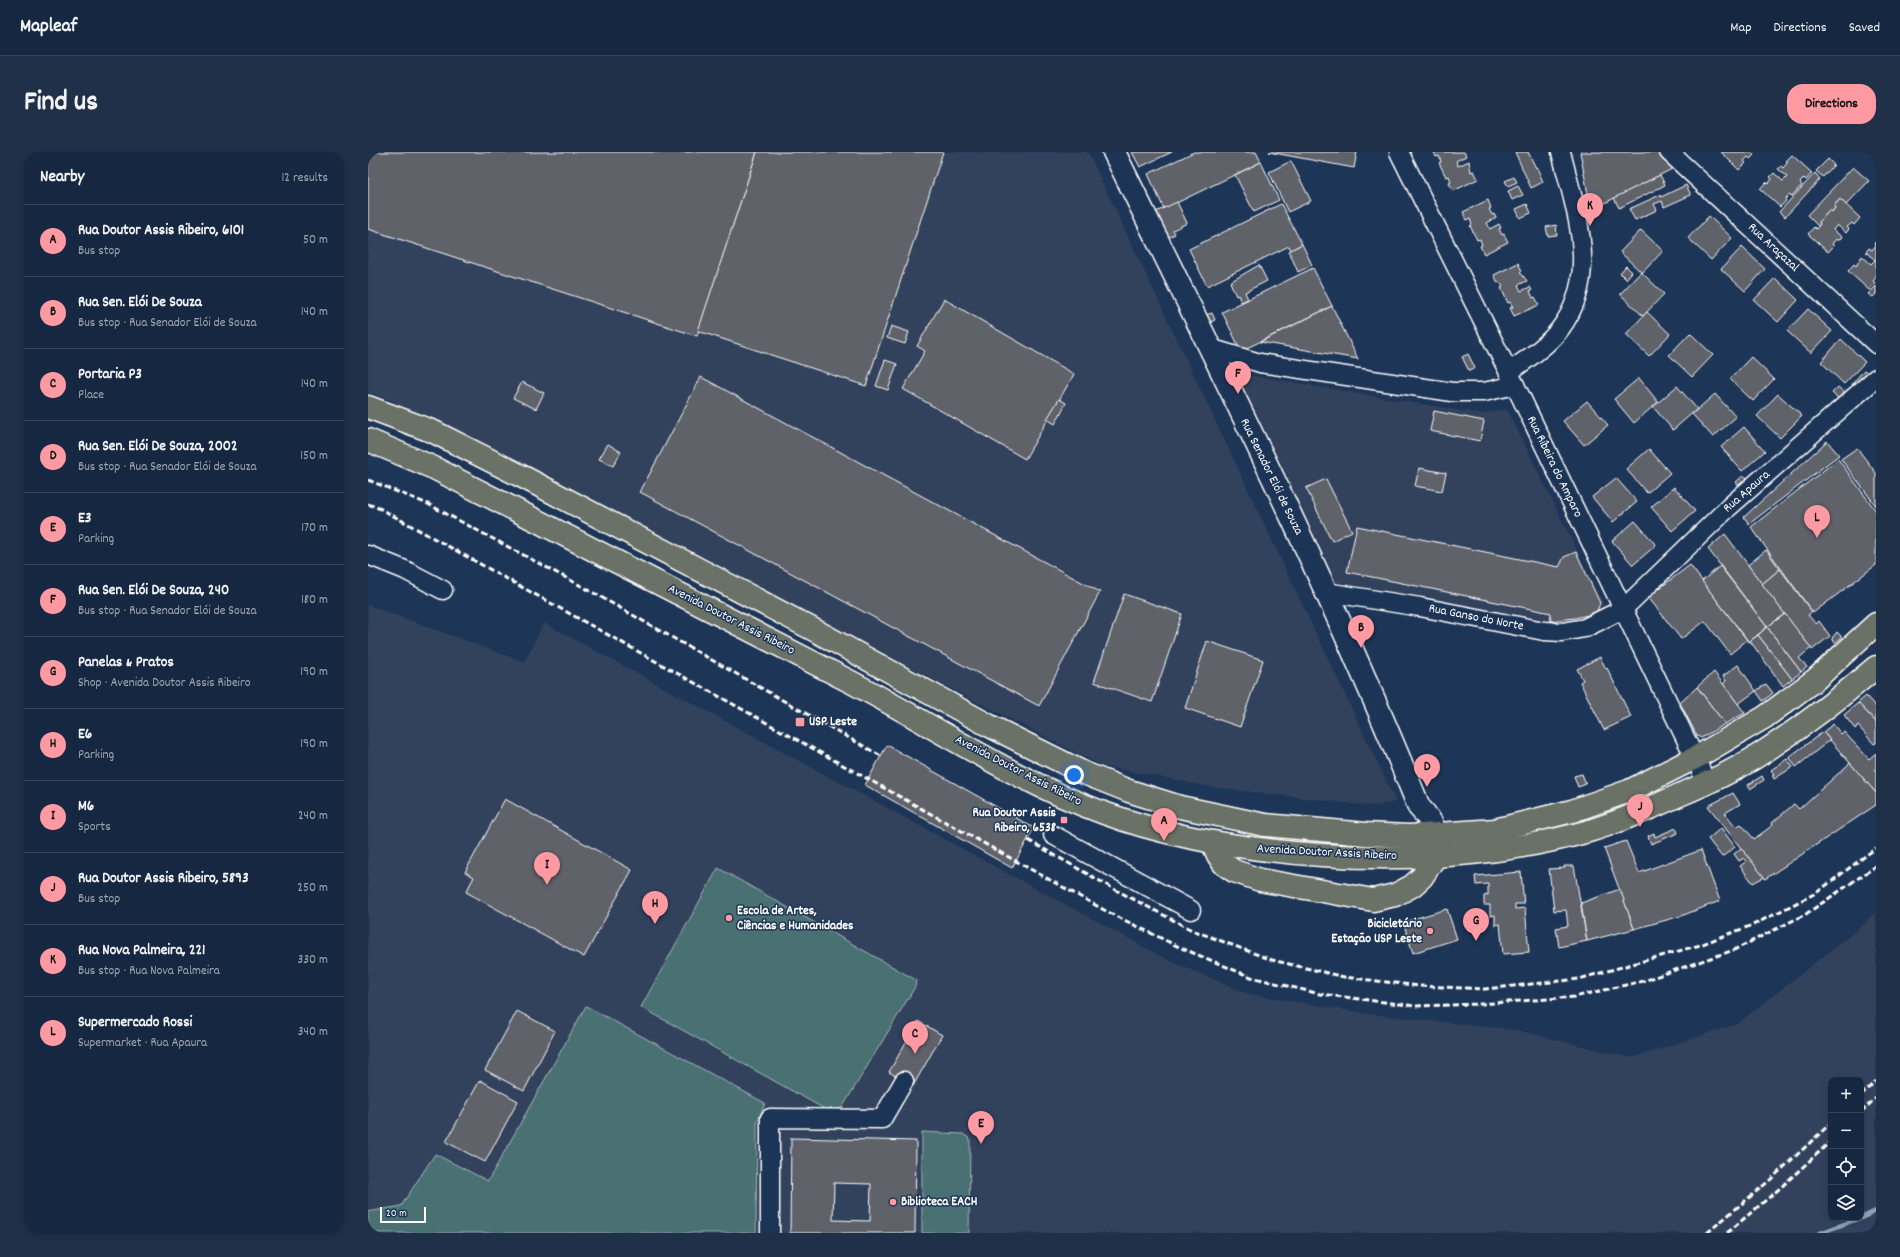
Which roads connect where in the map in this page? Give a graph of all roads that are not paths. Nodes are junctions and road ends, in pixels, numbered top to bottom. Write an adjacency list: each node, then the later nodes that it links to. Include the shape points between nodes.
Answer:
1 (1114, 152): 6 (main road, Rua Senador Elói de Souza)
2 (1399, 152): 9 (street, Rua Ríbeira do Amparo)
3 (1561, 152): 9 (street, via 1578,221 1583,256 1579,293 1573,309 1560,329)
4 (1669, 152): 5 (street, Rua Araçazal)
5 (1876, 344)
6 (1210, 348): 7 (street); 8 (main road, Rua Senador Elói de Souza)
7 (1260, 363): 8 (street); 9 (street, via 1452,392 1484,392)
8 (1222, 374): 15 (main road, Rua Senador Elói de Souza)
9 (1512, 378): 16 (street, Rua Ríbeira do Amparo)
10 (1876, 378): 16 (street, Rua Apaura, via 1728,507)
11 (368, 407): 22 (main road, Avenida Doutor Assis Ribeiro, via 434,432 521,476 816,631 988,725 1084,773 1180,807)
12 (368, 440): 26 (main road, Avenida Doutor Assis Ribeiro, via 434,468 857,685 1052,791 1107,814)
13 (368, 555): 14 (street, via 405,570)
14 (443, 590)
15 (1326, 592): 16 (street, Rua Ganso do Norte, via 1552,632 1585,628); 21 (main road, Rua Senador Elói de Souza, via 1383,718)
16 (1622, 609): 19 (street, Rua Ríbeira do Amparo)
17 (1876, 624): 19 (main road, Avenida Doutor Assis Ribeiro, via 1816,679 1765,718)
18 (1876, 667): 20 (main road, Avenida Doutor Assis Ribeiro, via 1838,699 1759,755)
19 (1696, 757): 20 (street, Rua Ríbeira do Amparo); 23 (main road, Avenida Doutor Assis Ribeiro, via 1629,791 1572,811 1495,830)
20 (1708, 782): 27 (main road, Avenida Doutor Assis Ribeiro, via 1660,804 1594,829 1485,853)
21 (1419, 807): 23 (main road, Rua Senador Elói de Souza, via 1428,816); 25 (main road)
22 (1243, 821): 25 (main road, Avenida Doutor Assis Ribeiro, via 1307,829); 26 (main road, via 1226,829)
23 (1436, 834): 25 (main road, Avenida Doutor Assis Ribeiro); 27 (main road, Rua Senador Elói de Souza)
24 (1052, 835): 28 (street)
25 (1409, 836)
26 (1213, 844): 27 (main road, Avenida Doutor Assis Ribeiro, via 1334,856); 27 (main road, via 1221,860 1234,871 1260,880 1373,900 1396,895 1412,886 1422,877)
27 (1435, 857)
28 (1191, 910)
29 (904, 1081): 30 (street, via 882,1119 770,1118)
30 (770, 1233)

